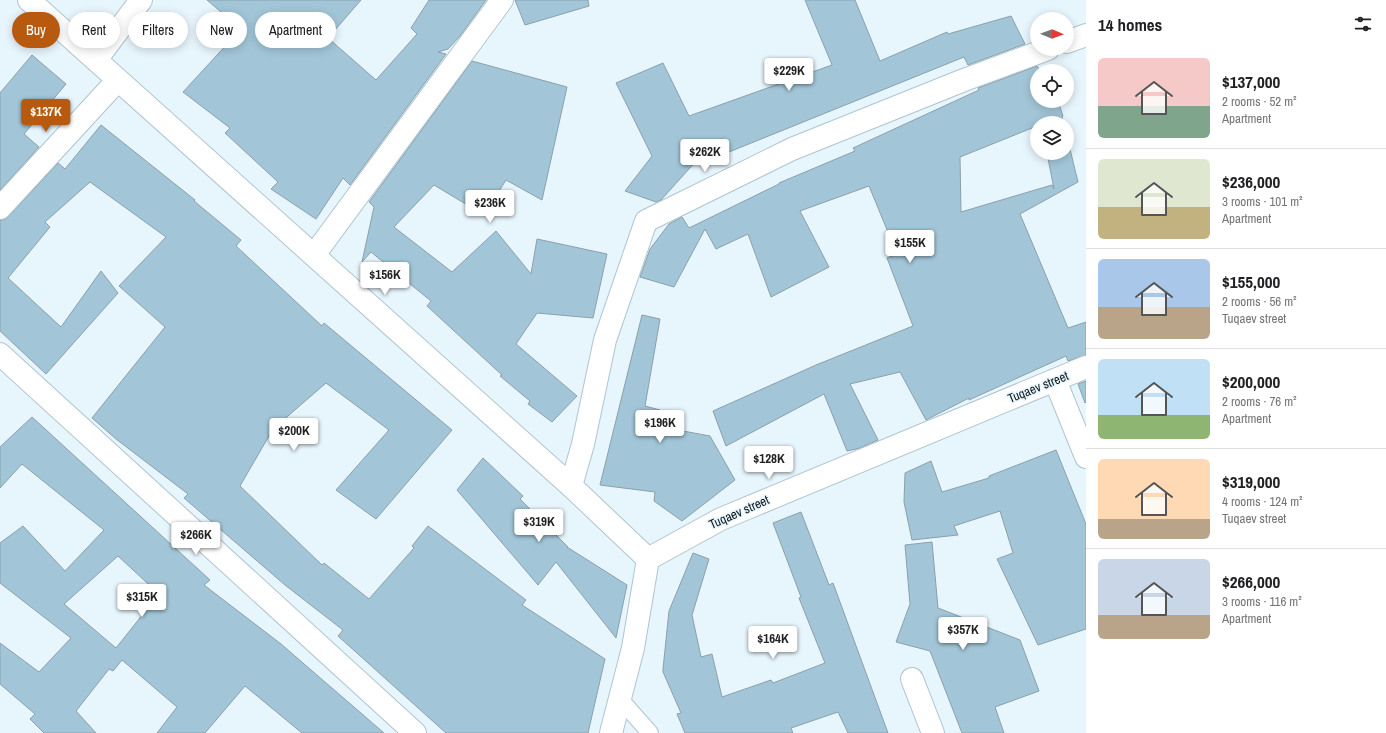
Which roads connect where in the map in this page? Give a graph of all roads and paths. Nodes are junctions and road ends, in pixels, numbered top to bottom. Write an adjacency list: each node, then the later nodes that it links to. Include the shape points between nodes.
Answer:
1 (29, 0): 7 (street)
2 (141, 0): 7 (street)
3 (502, 0): 10 (street)
4 (1086, 35): 5 (street)
5 (1074, 39)
6 (1030, 56): 15 (street, via 792,149 646,221 605,340 583,444)
7 (96, 60): 8 (street)
8 (117, 81): 9 (street); 10 (street)
9 (0, 208)
10 (314, 255): 15 (street)
11 (0, 354): 19 (street)
12 (1086, 367): 13 (street, Tuqaev street)
13 (1056, 380): 14 (street); 16 (street, Tuqaev street, via 721,518)
14 (1086, 457)
15 (571, 486): 16 (street)
16 (648, 559): 18 (street, via 633,648)
17 (912, 679): 22 (street)
18 (620, 699): 20 (street); 21 (lane)
19 (415, 733)
20 (611, 733)
21 (650, 733)
22 (933, 733)

